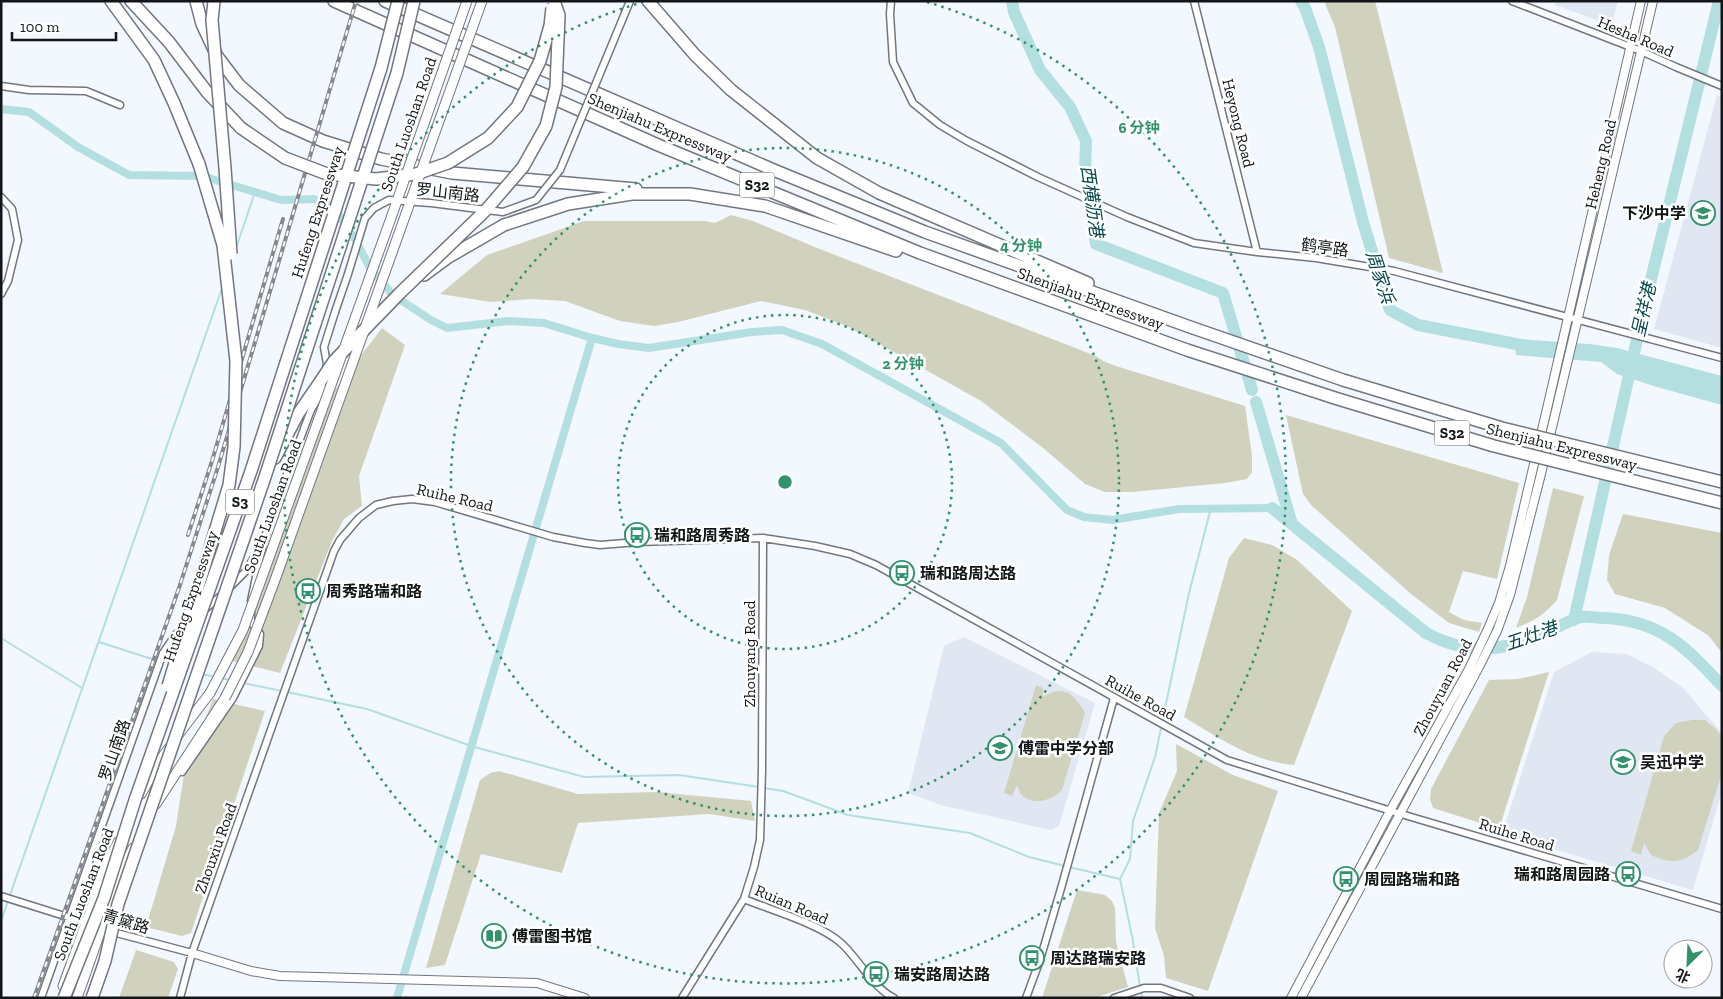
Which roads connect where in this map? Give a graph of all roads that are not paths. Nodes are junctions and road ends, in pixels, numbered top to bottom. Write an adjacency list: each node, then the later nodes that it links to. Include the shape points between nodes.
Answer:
1 (111, 1): 35 (highway, bridge, via 154,60 199,164 223,245)
2 (131, 1): 11 (highway, bridge, via 241,128 285,158 327,174 376,179 416,174 448,163 488,138 517,107 540,61)
3 (196, 1): 24 (highway, bridge, via 202,24 217,56 239,85 283,122 322,141 381,159 462,174)
4 (214, 1): 35 (highway, bridge, via 212,20 225,168)
5 (334, 1): 33 (highway, Shenjiahu Expressway / S32, via 658,145 911,249)
6 (385, 1): 31 (highway, Shenjiahu Expressway / S32, via 776,172 925,232)
7 (398, 1): 44 (highway, Hufeng Expressway / S3, bridge, via 381,68 251,471)
8 (414, 1): 36 (highway, Hufeng Expressway / S3, bridge, via 396,73)
9 (466, 1): 51 (main road, South Luoshan Road, bridge, via 243,630 210,693 160,760 142,793 109,860)
10 (482, 1): 52 (main road, South Luoshan Road, bridge, via 248,652 225,698 159,799 123,867)
11 (553, 1): 27 (highway, bridge, via 559,15 556,86 546,126 523,167 486,210)
12 (630, 1): 40 (street, 罗山南路, bridge, via 560,170 536,200 503,212 389,200 374,208 365,218 324,347 327,364 325,386 311,410)
13 (649, 1): 31 (highway, via 695,55 731,90 817,158 879,193)
14 (891, 1): 26 (street, 鹤亭路, via 893,62 913,103 940,125 1126,218 1194,243)
15 (1194, 1): 26 (street, Heyong Road)
16 (1512, 1): 19 (street, Hesha Road)
17 (1642, 1): 19 (street, Heheng Road)
18 (1653, 1): 20 (street, Heheng Road)
19 (1630, 47): 20 (street, Hesha Road); 29 (street, Heheng Road)
20 (1641, 51): 22 (street, Hesha Road); 30 (street, Heheng Road)
21 (1, 86): 23 (street, via 86,91)
22 (1722, 86)
23 (120, 105)
24 (690, 194): 27 (highway, bridge, via 632,194 568,204 504,225 447,258); 33 (highway, via 765,206)
25 (1, 198): 28 (street, via 12,209 18,240 8,281)
26 (1257, 252): 29 (street, 鹤亭路, via 1394,271)
27 (400, 293): 36 (highway, bridge, via 334,361 298,414)
28 (1, 294)
29 (1569, 316): 30 (street, 鹤亭路); 32 (street, Heheng Road)
30 (1578, 319): 34 (street, 鹤亭路); 41 (street, Heheng Road, via 1510,595)
31 (1193, 328): 37 (highway, Shenjiahu Expressway / S32, bridge, via 1343,380 1502,428)
32 (1565, 332): 45 (street, Zhouyuan Road, via 1499,602 1469,669)
33 (1186, 350): 38 (highway, Shenjiahu Expressway / S32, bridge, via 1494,446)
34 (1722, 358)
35 (236, 360): 44 (highway, bridge, via 234,447 229,485)
36 (265, 477): 60 (highway, Hufeng Expressway / S3, bridge, via 118,904 105,961)
37 (1722, 482)
38 (1722, 503)
39 (763, 538): 42 (street, Ruihe Road, via 600,545 553,537 435,502 412,499 376,505 359,518 334,551); 43 (street, Ruihe Road, via 850,554 876,565); 48 (street, Zhouyang Road, via 760,840)
40 (263, 543): 50 (street, 罗山南路, via 245,572 176,634 163,653); 53 (street, 罗山南路, via 251,597 251,622 260,634 259,646 233,698 160,803)
41 (1497, 631): 46 (street, Zhouyuan Road)
42 (290, 680): 54 (street, Zhouxiu Road)
43 (1114, 698): 45 (street, Ruihe Road, via 1227,760); 65 (street, via 1062,885)
44 (135, 800): 57 (highway, Hufeng Expressway / S3, bridge, via 104,898)
45 (1390, 811): 46 (street, Ruihe Road); 68 (street, Zhouyuan Road)
46 (1401, 814): 49 (street, Ruihe Road); 69 (street, Zhouyuan Road)
47 (1, 896): 50 (street, 青黛路)
48 (744, 898): 63 (street); 64 (street, Ruian Road, via 823,930 841,943 871,978)
49 (1722, 909)
50 (70, 917): 51 (street, 青黛路); 55 (street, 罗山南路)
51 (85, 923): 52 (street, 青黛路); 56 (main road, South Luoshan Road)
52 (102, 928): 53 (street, 青黛路); 58 (main road, South Luoshan Road)
53 (111, 931): 54 (street, 青黛路); 59 (street, 罗山南路)
54 (192, 953): 61 (street, Zhouxiu Road); 62 (street, via 251,972 280,976 537,983)
55 (41, 998)
56 (59, 998)
57 (64, 998)
58 (77, 998)
59 (88, 998)
60 (92, 998)
61 (180, 998)
62 (585, 998)
63 (682, 998)
64 (894, 998)
65 (1026, 998)
66 (1114, 998): 67 (street, via 1144,988 1161,988)
67 (1190, 998)
68 (1291, 998)
69 (1301, 998)

